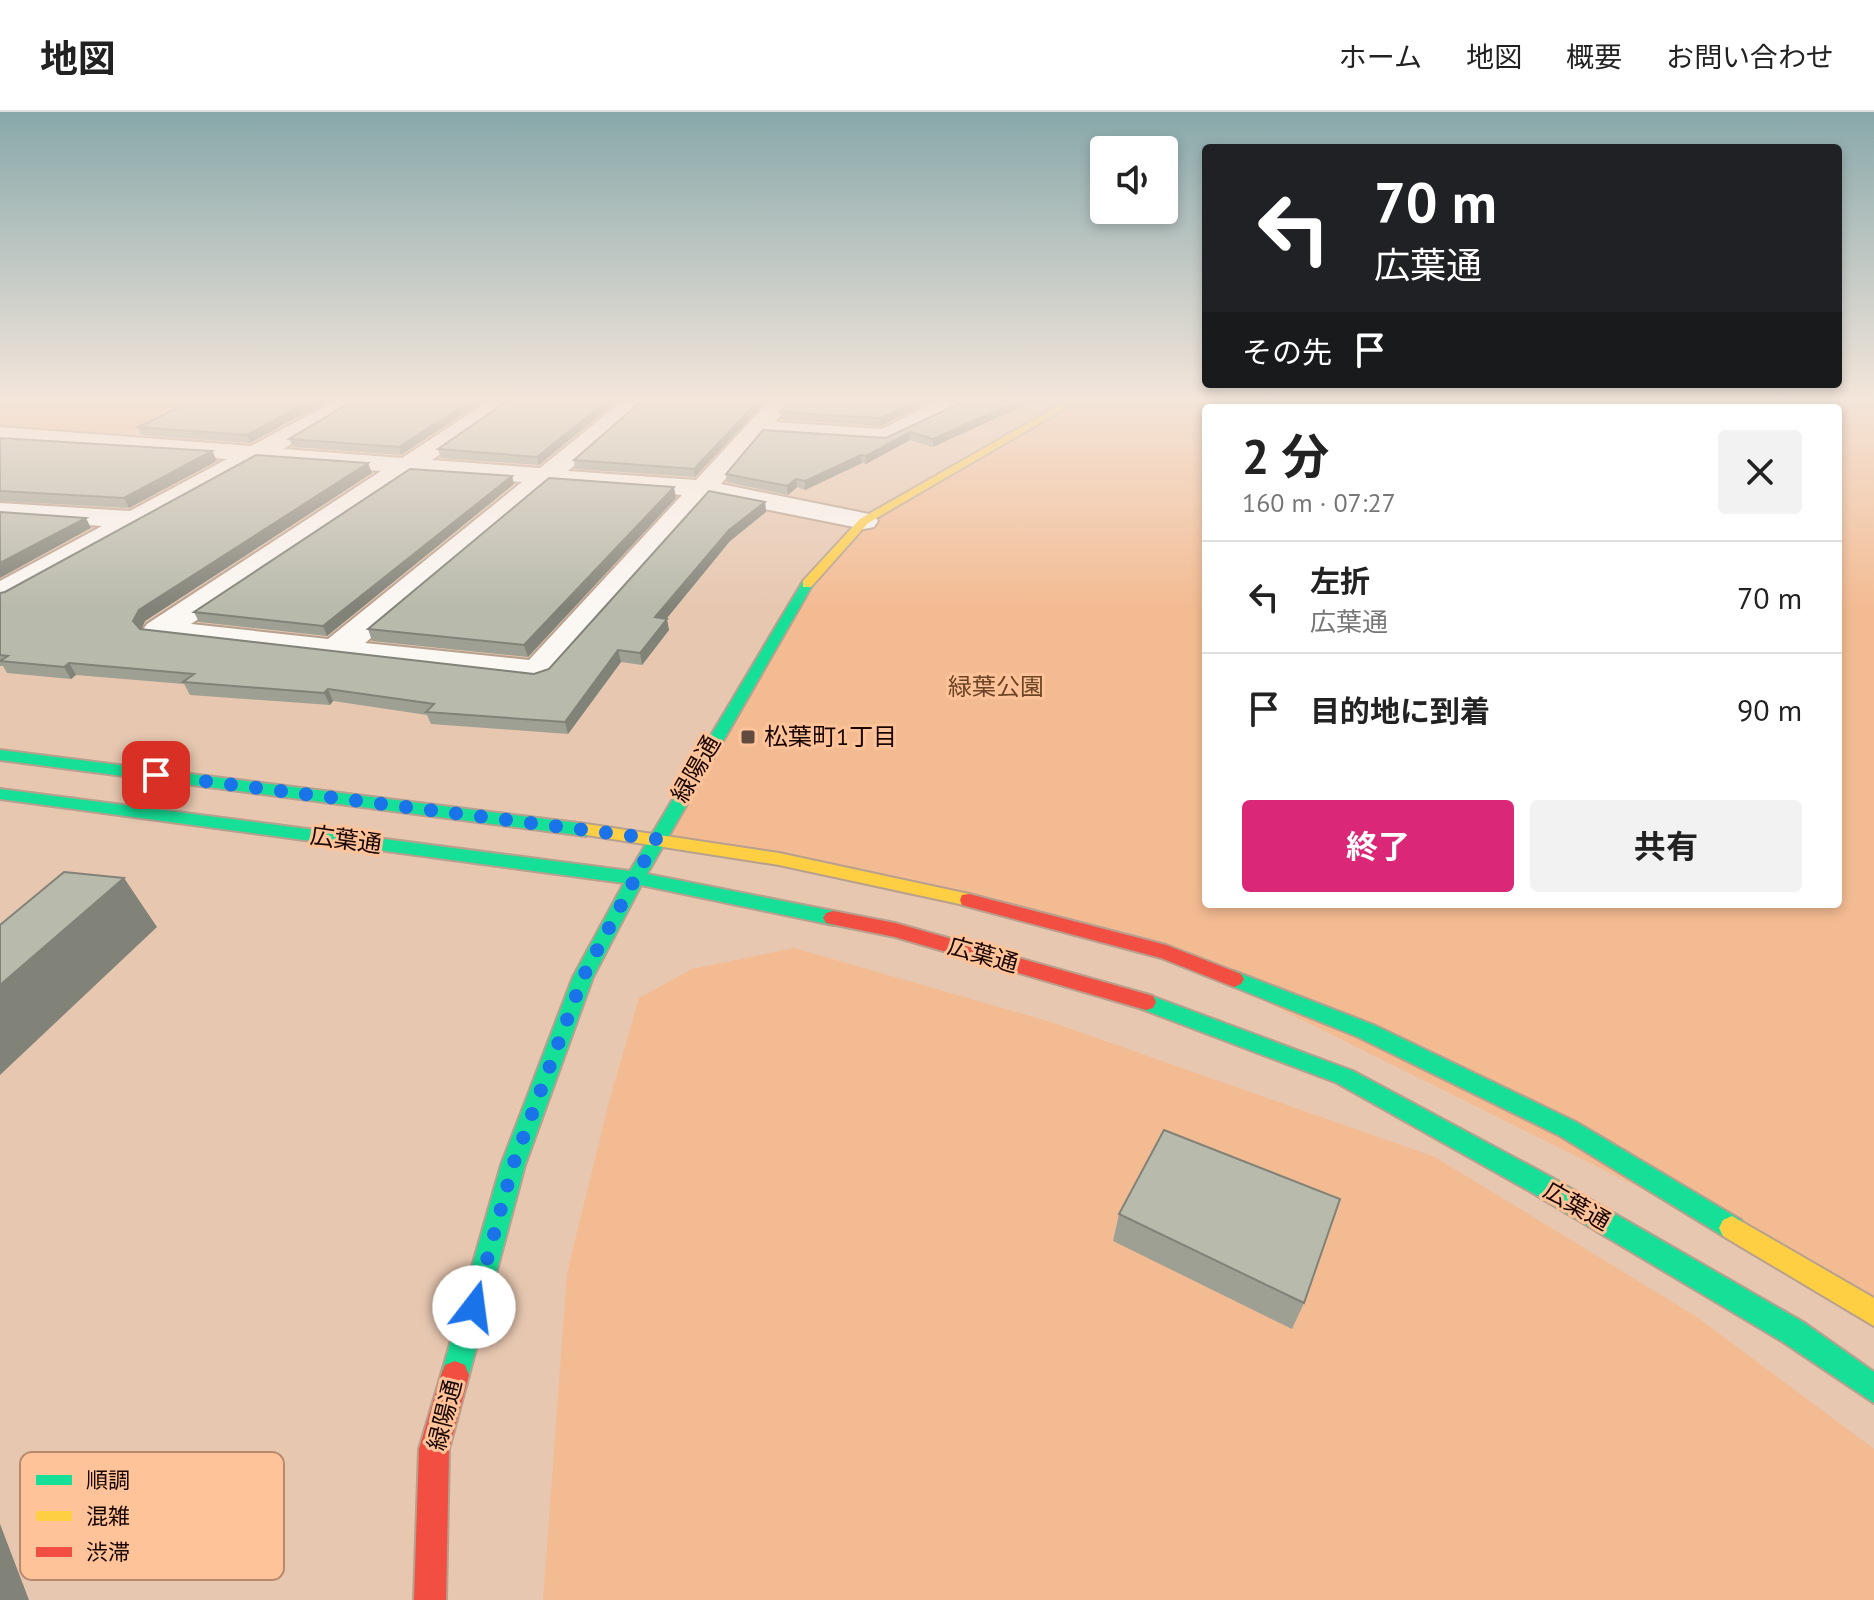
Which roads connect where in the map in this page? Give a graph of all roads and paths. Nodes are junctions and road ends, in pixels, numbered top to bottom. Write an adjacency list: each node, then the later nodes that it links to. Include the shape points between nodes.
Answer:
1 (227, 468): 10 (street)
2 (404, 468): 13 (street, via 159,631)
3 (448, 468): 7 (street)
4 (554, 468): 7 (street)
5 (723, 468): 8 (street)
6 (956, 468): 11 (street, 緑陽通)
7 (544, 477): 8 (street); 13 (street)
8 (705, 489): 11 (street); 13 (street, via 538,672)
9 (0, 511): 10 (street)
10 (133, 520): 12 (street)
11 (864, 521): 16 (street, 緑陽通, via 808,582)
12 (0, 594)
13 (336, 650)
14 (0, 755): 16 (street, 広葉通)
15 (0, 794): 17 (street, 広葉通)
16 (656, 839): 17 (street, 緑陽通); 18 (street, 広葉通, via 913,886 1166,952 1366,1031 1568,1129)
17 (635, 878): 19 (street, 広葉通, via 895,930 1146,1002 1345,1077 1793,1332); 20 (street, 緑陽通, via 583,977 509,1180 434,1449)
18 (1874, 1313)
19 (1874, 1389)
20 (430, 1600)

